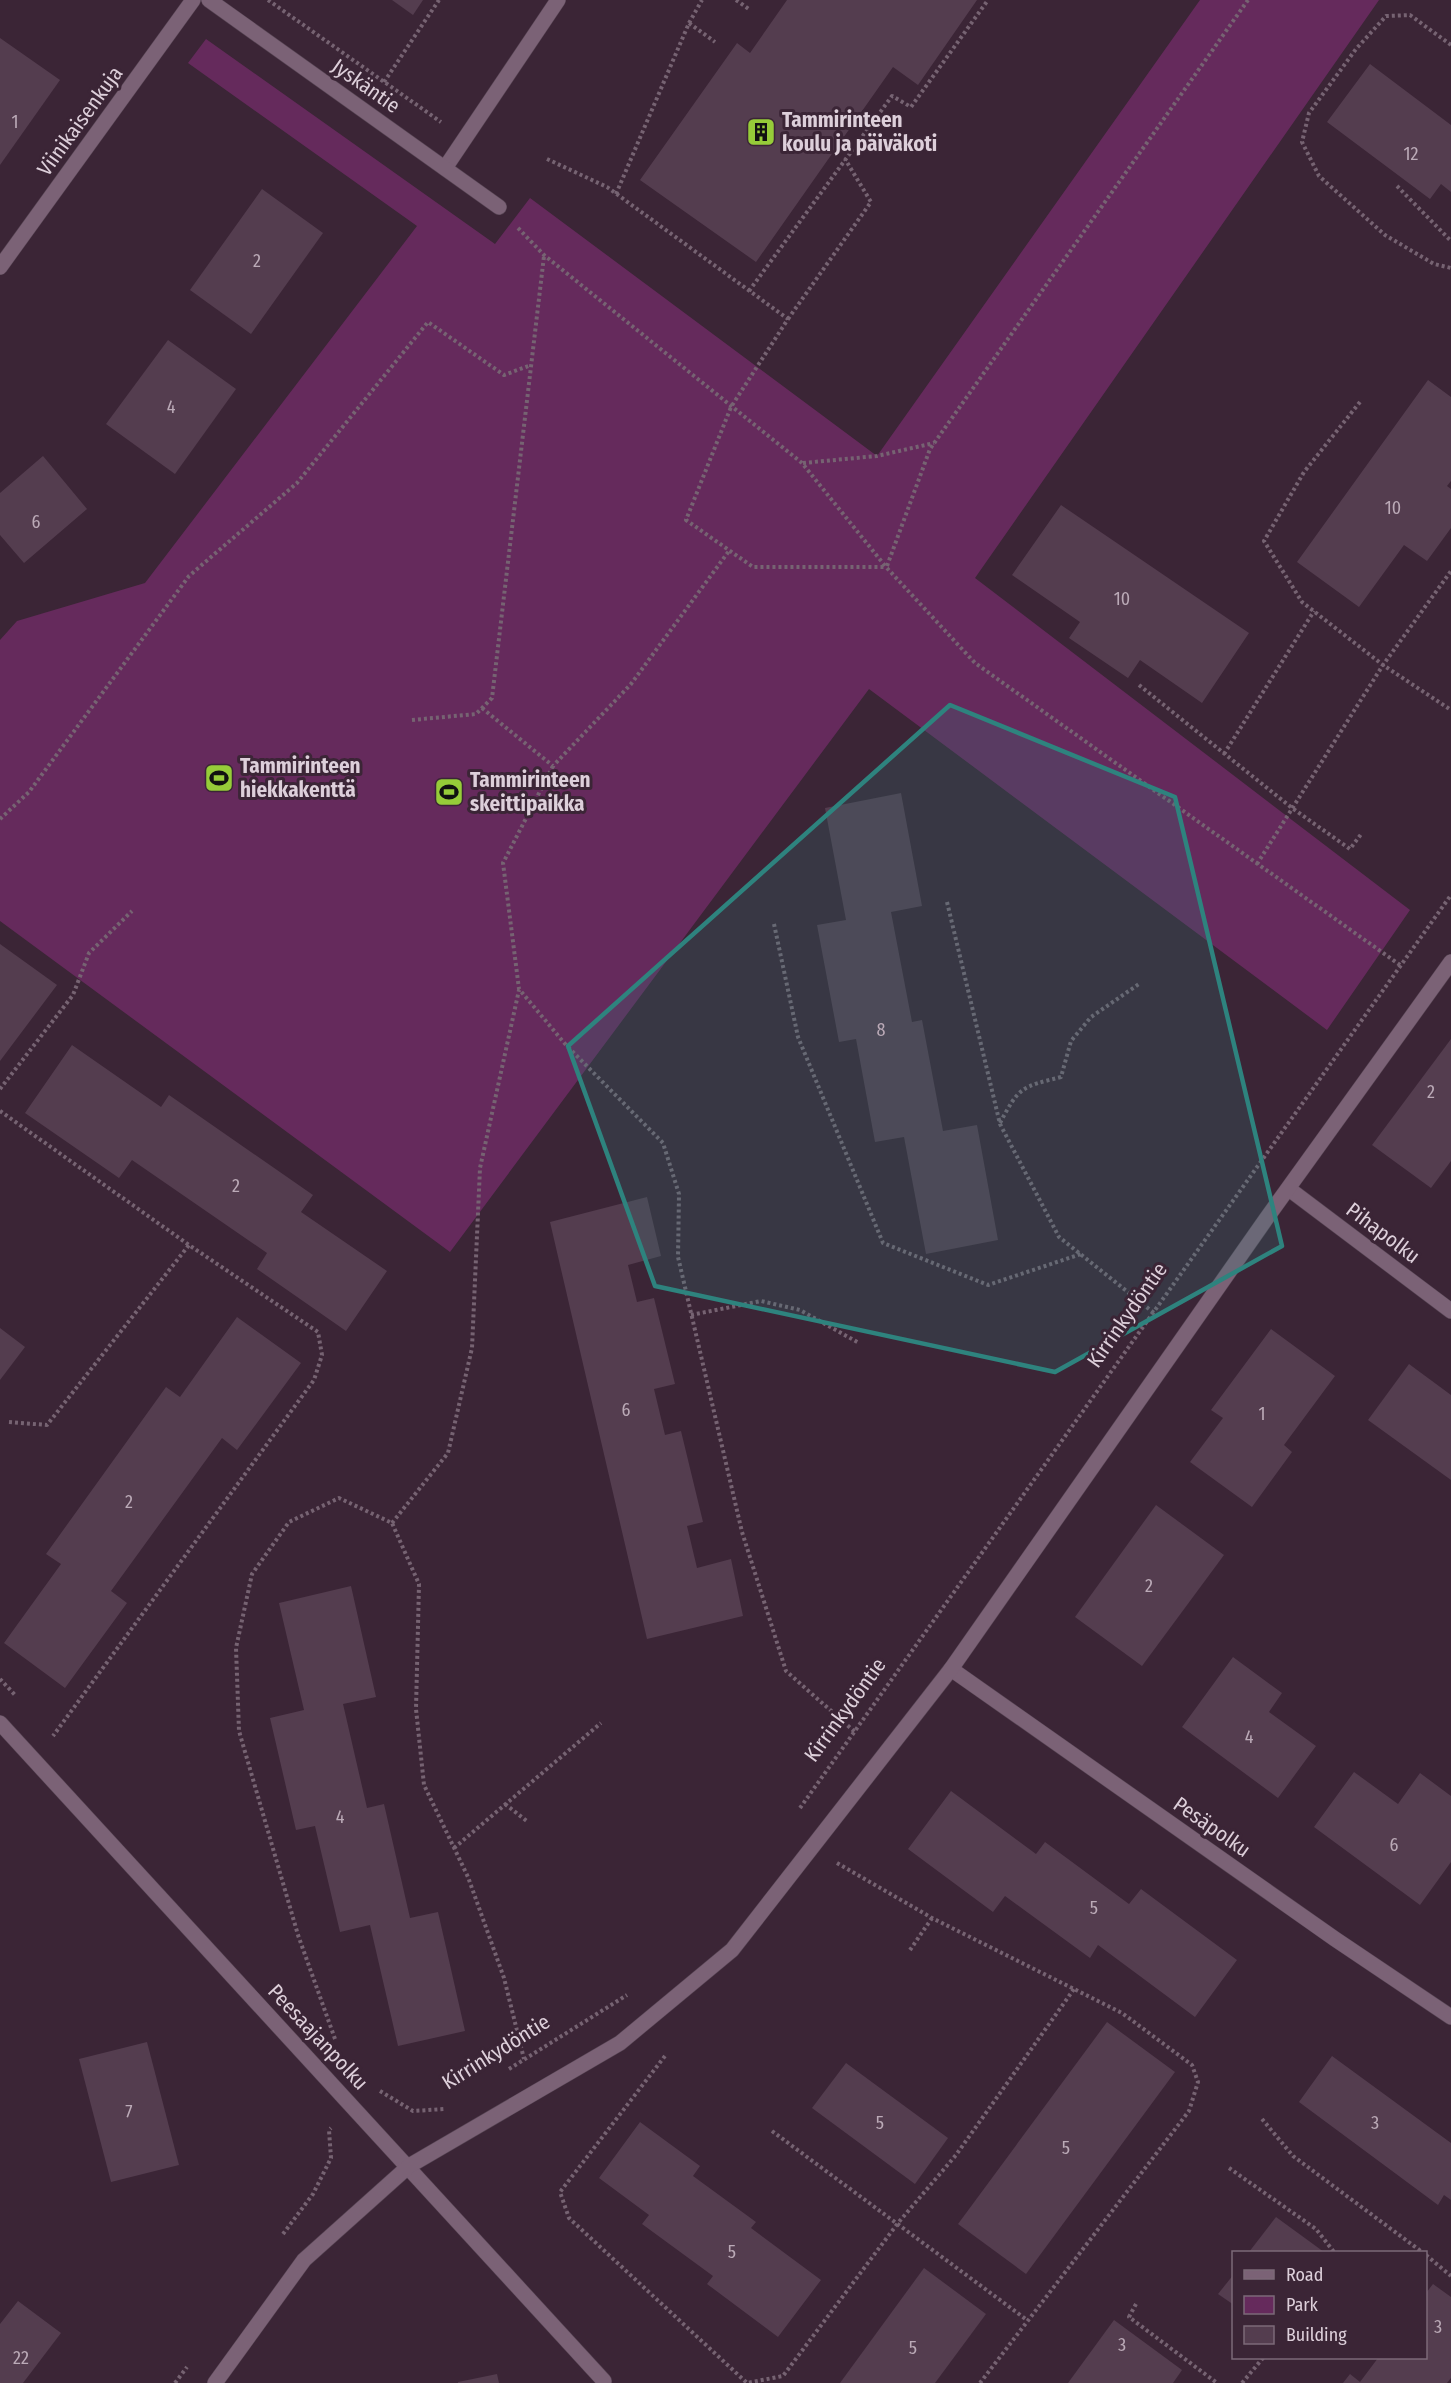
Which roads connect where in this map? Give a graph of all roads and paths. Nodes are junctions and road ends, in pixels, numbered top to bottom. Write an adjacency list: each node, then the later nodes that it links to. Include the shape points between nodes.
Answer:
1 (193, 0): 23 (street, Viinikaisenkuja)
2 (208, 0): 18 (street, Jyskäntie)
3 (268, 0): 14 (path, Jyskäntie)
4 (439, 0): 14 (path)
5 (558, 0): 15 (street)
6 (702, 0): 11 (path)
7 (736, 0): 10 (path)
8 (988, 0): 17 (path, via 911,107 892,96)
9 (1248, 0): 30 (path)
10 (750, 10)
11 (689, 23): 12 (path); 20 (path)
12 (715, 42)
13 (1451, 45): 24 (path, via 1410,15 1386,16 1309,113 1302,142 1320,176 1385,235 1434,264)
14 (384, 82): 15 (path, Jyskäntie)
15 (464, 139): 18 (street)
16 (547, 159): 20 (path)
17 (845, 159): 25 (path); 26 (path, via 871,202)
18 (445, 168): 21 (street, Jyskäntie)
19 (1398, 186): 22 (path)
20 (616, 194): 25 (path)
21 (500, 207)
22 (1451, 241)
23 (0, 267)
24 (1451, 268)
25 (749, 291): 26 (path)
26 (788, 319): 29 (path)
27 (531, 365): 29 (path, via 544,255); 38 (path, via 492,698); 44 (path, via 504,375 428,321 297,483 189,576 28,792)
28 (1360, 402): 35 (path, via 1304,472 1264,541 1302,602)
29 (731, 407): 31 (path); 32 (path, via 686,520)
30 (930, 449): 31 (path, via 934,443 877,456); 33 (path)
31 (802, 463): 33 (path)
32 (729, 551): 33 (path, via 753,567); 42 (path, via 631,684)
33 (886, 567): 46 (path, via 975,663)
34 (1451, 572): 36 (path)
35 (1314, 611): 36 (path); 41 (path)
36 (1383, 665): 39 (path); 43 (path)
37 (1139, 685): 41 (path)
38 (483, 708): 40 (path, via 476,714); 42 (path)
39 (1451, 710)
40 (412, 720)
41 (1224, 754): 43 (path)
42 (553, 766): 54 (path, via 503,863)
43 (1292, 808): 45 (path, via 1350,849); 46 (path)
44 (0, 819)
45 (1362, 833)
46 (1257, 864): 52 (path)
47 (1451, 895): 52 (path, Kirrinkydöntie)
48 (947, 902): 57 (path)
49 (132, 911): 55 (path, via 89,953 73,995)
50 (774, 924): 60 (path, via 798,1037 883,1243 988,1286)
51 (1451, 962): 58 (street)
52 (1400, 965): 62 (path, Kirrinkydöntie)
53 (1139, 984): 57 (path, via 1091,1017 1071,1041 1061,1077 1016,1094)
54 (519, 989): 63 (path, via 566,1045 663,1143 679,1194 678,1257); 66 (path, via 480,1168 472,1348 448,1453)
55 (0, 1089)
56 (0, 1111): 59 (path)
57 (999, 1124): 60 (path, via 1059,1237)
58 (1289, 1189): 61 (street, Pihapolku); 67 (street)
59 (189, 1245): 65 (path, via 47,1425); 71 (path, via 318,1332 322,1355 314,1380)
60 (1081, 1254): 62 (path)
61 (1451, 1311)
62 (1154, 1313): 70 (path, Kirrinkydöntie)
63 (691, 1315): 64 (path, via 761,1301 800,1310); 70 (path, via 742,1532 786,1671)
64 (859, 1343)
65 (9, 1422)
66 (392, 1523): 76 (path, via 419,1584 416,1709 424,1785); 82 (path, via 339,1498 289,1522 252,1574 236,1648 239,1731 298,1935)
67 (951, 1669): 75 (street); 81 (street, Pesäpolku)
68 (0, 1723): 71 (street, Peesaajanpolku)
69 (601, 1723): 72 (path)
70 (855, 1732): 73 (path, Kirrinkydöntie)
71 (35, 1761): 87 (street, Peesaajanpolku)
72 (505, 1804): 74 (path); 76 (path)
73 (795, 1815)
74 (528, 1822)
75 (813, 1846): 77 (path); 90 (street, via 732,1950 620,2043)
76 (454, 1848): 84 (path, via 504,1978)
77 (932, 1918): 78 (path); 79 (path)
78 (909, 1950)
79 (1074, 1989): 92 (path, via 956,2155); 99 (path, via 1122,2013 1192,2064 1198,2082 1189,2111)
80 (631, 1992): 84 (path, Kirrinkydöntie)
81 (1451, 2017)
82 (335, 2038)
83 (665, 2056): 92 (path, via 560,2192 569,2218 747,2383 783,2376)
84 (524, 2059): 85 (path, Kirrinkydöntie)
85 (504, 2072)
86 (454, 2103): 87 (path, Kirrinkydöntie, via 445,2109 413,2111 382,2090)
87 (356, 2109): 90 (street, Peesaajanpolku); 93 (path, Kirrinkydöntie, via 329,2130 330,2158 313,2194)
88 (1262, 2119): 95 (path, via 1293,2156)
89 (772, 2131): 92 (path)
90 (409, 2166): 102 (street, Peesaajanpolku); 104 (street, via 304,2260)
91 (1229, 2168): 94 (path, via 1316,2229)
92 (898, 2223): 99 (path)
93 (278, 2241)
94 (1332, 2251)
95 (1420, 2251)
96 (1427, 2256): 97 (path)
97 (1451, 2276)
98 (1136, 2304): 106 (path, via 1129,2317)
99 (1028, 2320): 105 (path)
100 (1262, 2359): 107 (path)
101 (189, 2364): 103 (path)
102 (604, 2382)
103 (175, 2383)
104 (215, 2383)
105 (980, 2383)
106 (1217, 2383)
107 (1242, 2383)

